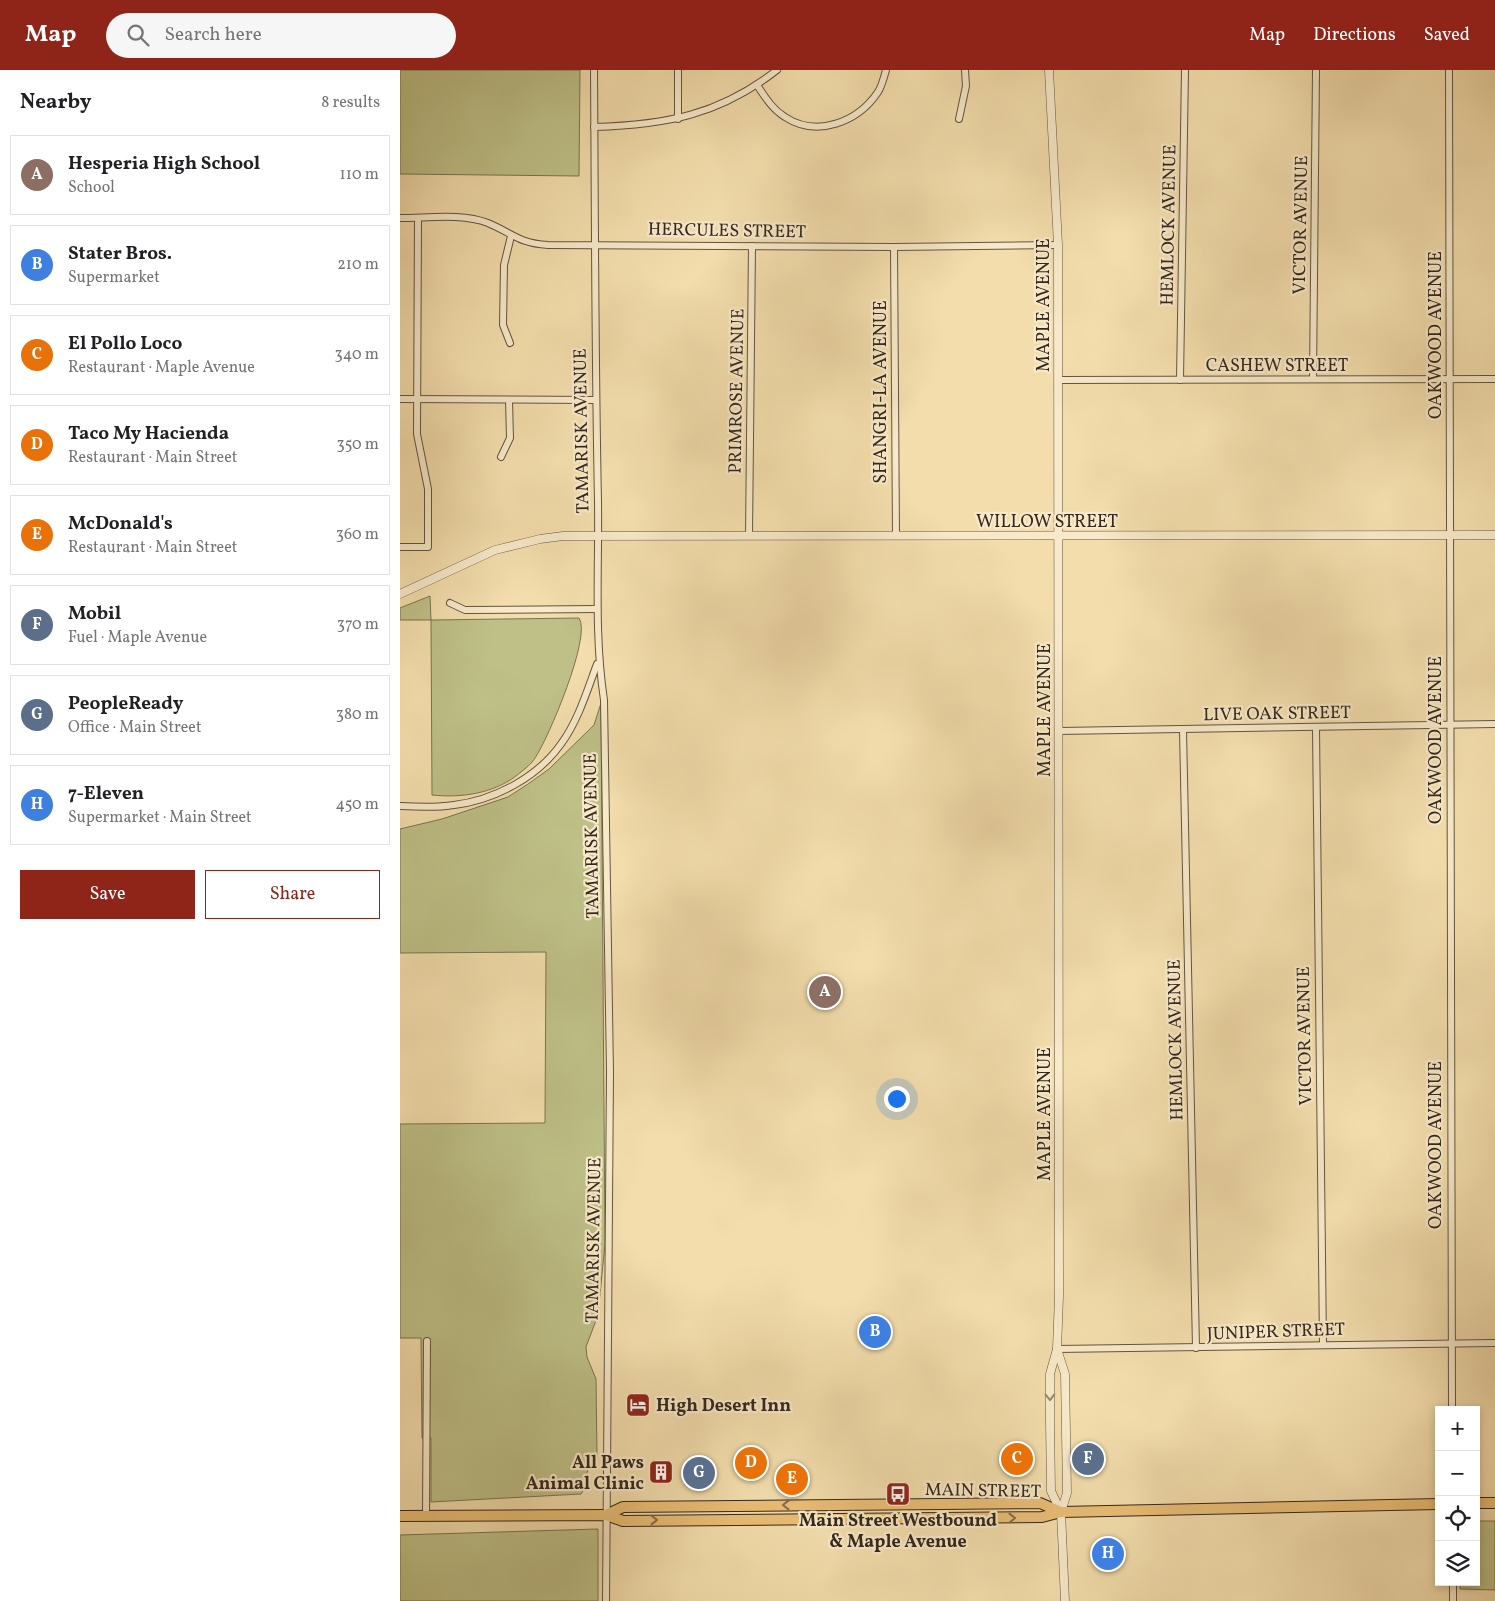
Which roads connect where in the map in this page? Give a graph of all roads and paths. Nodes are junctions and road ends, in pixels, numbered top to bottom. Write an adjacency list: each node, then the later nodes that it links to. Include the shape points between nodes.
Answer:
1 (594, 70): 13 (street, TAMARISK AVENUE)
2 (678, 70): 11 (street)
3 (777, 70): 10 (street)
4 (886, 70): 10 (street, via 879,91 861,112 847,120 819,127 785,117 769,104)
5 (965, 70): 12 (street, via 966,86)
6 (1049, 70): 18 (street, MAPLE AVENUE)
7 (1185, 70): 26 (street, HEMLOCK AVENUE)
8 (1316, 70): 22 (street, VICTOR AVENUE)
9 (1449, 70): 23 (street, OAKWOOD AVENUE)
10 (757, 85): 11 (street)
11 (678, 119): 13 (street, via 640,126)
12 (959, 119)
13 (594, 127): 17 (street, TAMARISK AVENUE)
14 (400, 218): 15 (street, HERCULES STREET)
15 (418, 218): 16 (street, HERCULES STREET, via 475,220 488,223); 28 (street)
16 (511, 236): 17 (street, HERCULES STREET, via 529,244); 21 (street, via 504,265 503,324)
17 (593, 244): 19 (street, HERCULES STREET); 30 (street, TAMARISK AVENUE)
18 (1058, 245): 20 (street, HERCULES STREET); 25 (street, MAPLE AVENUE)
19 (752, 246): 20 (street, HERCULES STREET); 35 (street, PRIMROSE AVENUE)
20 (894, 247): 36 (street, SHANGRI-LA AVENUE)
21 (510, 343)
22 (1313, 379): 23 (street, CASHEW STREET); 26 (street, CASHEW STREET)
23 (1451, 379): 24 (street, CASHEW STREET); 33 (street, OAKWOOD AVENUE)
24 (1495, 379)
25 (1058, 380): 26 (street, CASHEW STREET); 37 (street, MAPLE AVENUE)
26 (1180, 380)
27 (400, 399): 28 (street)
28 (417, 400): 29 (street); 38 (street, via 417,434 428,489 428,547)
29 (509, 400): 30 (street); 31 (street, via 510,438)
30 (596, 400): 32 (street, TAMARISK AVENUE)
31 (501, 456)
32 (598, 535): 35 (street, WILLOW STREET); 39 (street, via 517,543 458,565); 41 (street, TAMARISK AVENUE)
33 (1450, 535): 34 (street, WILLOW STREET); 37 (street, WILLOW STREET); 44 (street, OAKWOOD AVENUE)
34 (1495, 535)
35 (749, 536): 36 (street, WILLOW STREET)
36 (896, 536): 37 (street, WILLOW STREET)
37 (1057, 537): 47 (street, MAPLE AVENUE)
38 (400, 548)
39 (400, 594)
40 (450, 603): 41 (street, via 465,610)
41 (596, 609): 42 (street, TAMARISK AVENUE)
42 (598, 662): 48 (street, via 583,702 561,744 524,780 492,796 455,805); 61 (street, TAMARISK AVENUE, via 604,700 610,1072)
43 (1495, 724): 44 (street, LIVE OAK STREET)
44 (1450, 725): 45 (street, LIVE OAK STREET); 50 (street, OAKWOOD AVENUE)
45 (1316, 728): 46 (street, LIVE OAK STREET); 52 (street, VICTOR AVENUE)
46 (1183, 730): 47 (street, LIVE OAK STREET); 53 (street, HEMLOCK AVENUE)
47 (1059, 732): 54 (street, MAPLE AVENUE)
48 (400, 806)
49 (428, 1342): 63 (street)
50 (1452, 1343): 51 (street, JUNIPER STREET); 52 (street, JUNIPER STREET); 55 (street, OAKWOOD AVENUE)
51 (1495, 1343)
52 (1323, 1344): 53 (street, JUNIPER STREET)
53 (1196, 1348): 54 (street, JUNIPER STREET)
54 (1057, 1349): 60 (street, MAPLE AVENUE, via 1065,1374 1067,1493); 60 (street, MAPLE AVENUE, one-way to 60, via 1050,1374 1051,1491)
55 (1452, 1406)
56 (1480, 1503): 57 (main road)
57 (1495, 1503)
58 (1435, 1504): 60 (main road, MAIN STREET)
59 (827, 1505): 60 (main road, MAIN STREET, via 1040,1503); 61 (main road, MAIN STREET, one-way to 61, via 623,1507); 64 (main road, via 818,1514 784,1514)
60 (1061, 1512): 64 (main road, MAIN STREET, one-way to 60, via 1042,1517); 67 (street, MAPLE AVENUE)
61 (606, 1515): 63 (main road, MAIN STREET); 64 (main road, MAIN STREET, one-way to 64, via 623,1521); 66 (street, TAMARISK AVENUE)
62 (400, 1516): 63 (main road, MAIN STREET)
63 (426, 1516)
64 (778, 1519)
65 (1453, 1586): 68 (street)
66 (606, 1601)
67 (1065, 1601)
68 (1453, 1601)

